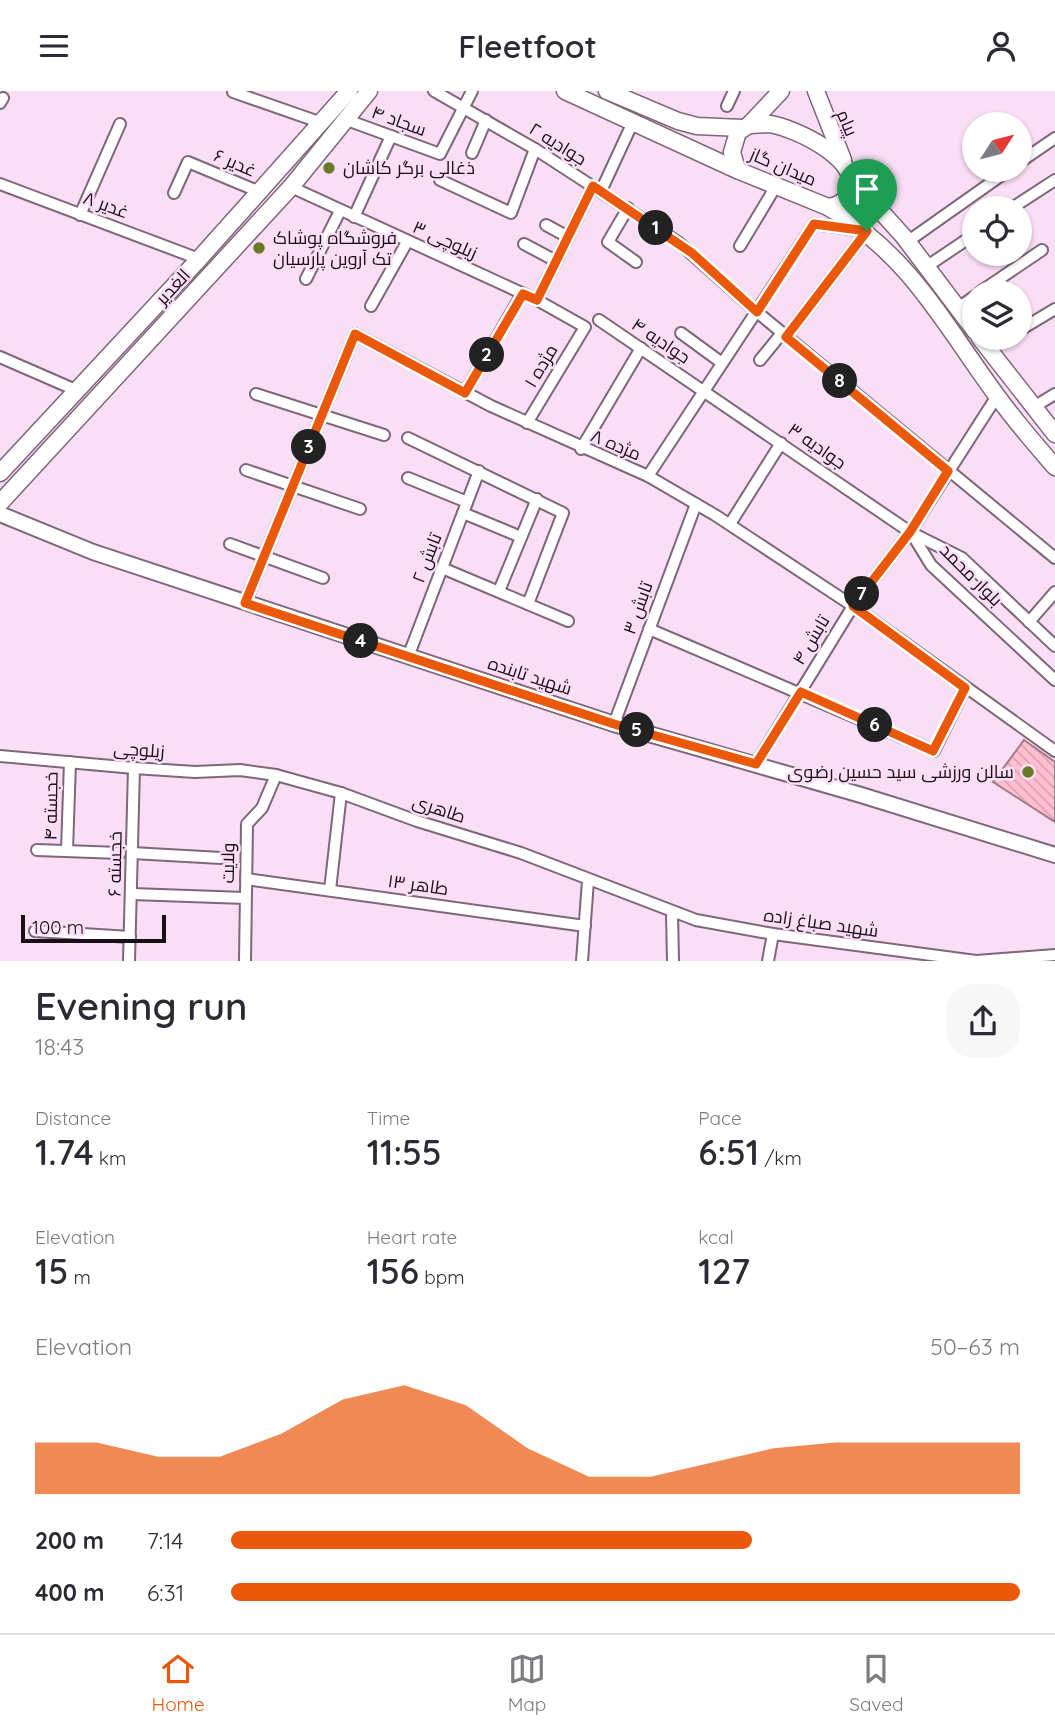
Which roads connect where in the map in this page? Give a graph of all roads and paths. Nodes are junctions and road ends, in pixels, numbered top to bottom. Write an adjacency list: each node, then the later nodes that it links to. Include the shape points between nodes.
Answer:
1 (349, 91): 16 (main road, الغدیر)
2 (369, 91): 13 (main road, الغدیر)
3 (434, 91): 12 (street, جوادیه ۲)
4 (472, 91): 12 (street)
5 (565, 91): 15 (main road)
6 (607, 91): 18 (main road, via 696,126)
7 (734, 91): 11 (street)
8 (780, 91): 18 (main road)
9 (816, 91): 27 (main road, پیام)
10 (233, 92): 16 (street)
11 (727, 106)
12 (463, 108): 14 (street, جوادیه ۲); 19 (street, سجاد ۴, via 440,154)
13 (347, 120): 19 (street, سجاد ۴); 25 (main road, الغدیر)
14 (486, 120): 21 (street, جوادیه ۲); 22 (street)
15 (633, 122): 26 (main road); 34 (street)
16 (322, 123): 23 (main road, الغدیر)
17 (120, 124): 41 (street)
18 (746, 127): 26 (main road, میدان گاز, via 732,146); 27 (main road, میدان گاز, via 780,126 797,132 827,150)
19 (391, 136): 42 (street)
20 (1055, 138): 24 (street)
21 (535, 149): 28 (street, via 511,213); 34 (street, جوادیه ۲)
22 (472, 153)
23 (295, 154): 25 (main road); 35 (main road, الغدیر)
24 (1032, 154)
25 (309, 167): 33 (main road, الغدیر)
26 (737, 170): 32 (main road, میدان گاز)
27 (848, 173): 38 (main road, میدان گاز, via 851,187 847,197); 47 (main road)
28 (440, 180)
29 (1055, 180): 37 (street)
30 (992, 182): 47 (street)
31 (0, 184): 41 (street, غدیر ۸)
32 (776, 186): 38 (main road, میدان گاز); 50 (street)
33 (290, 187): 40 (street, زیلوچی ۳); 99 (main road, الغدیر)
34 (597, 188): 39 (street, جوادیه ۲); 45 (street)
35 (260, 192): 36 (street, غدیر ۶, via 188,162); 52 (main road, الغدیر)
36 (174, 193)
37 (1030, 196)
38 (828, 207): 44 (main road)
39 (628, 208): 54 (street, via 608,242); 64 (street, جوادیه ۲, via 692,253)
40 (340, 211): 42 (street, زیلوچی ۳); 56 (street)
41 (80, 215): 52 (street, غدیر ۸)
42 (354, 217): 46 (street, زیلوچی ۳)
43 (546, 225): 45 (street)
44 (867, 231): 64 (street, via 814,224); 70 (street); 81 (main road, via 908,272)
45 (568, 237): 53 (street)
46 (407, 242): 58 (street, زیلوچی ۳); 61 (street)
47 (907, 242): 55 (main road)
48 (962, 243): 55 (street)
49 (524, 244): 53 (street)
50 (740, 246)
51 (1042, 250): 57 (street)
52 (199, 259): 77 (main road, الغدیر)
53 (556, 261): 59 (street)
54 (636, 263)
55 (926, 267): 62 (main road)
56 (306, 279)
57 (998, 280)
58 (523, 294): 59 (street, زیلوچی ۳); 78 (street)
59 (537, 300): 68 (street, زیلوچی ۳)
60 (962, 305): 62 (street)
61 (370, 306)
62 (958, 308): 65 (main road)
63 (1055, 309): 67 (street)
64 (757, 312): 70 (street, جوادیه ۲); 75 (street)
65 (962, 313)
66 (598, 320): 71 (street, جوادیه ۴)
67 (1032, 323)
68 (585, 327): 84 (street, مژده ۱)
69 (681, 333): 75 (street)
70 (784, 335): 74 (street); 93 (street, جوادیه ۲)
71 (641, 348): 76 (street, جوادیه ۴); 89 (street)
72 (989, 350): 82 (main road)
73 (0, 357): 77 (street)
74 (760, 360)
75 (722, 363): 76 (street)
76 (704, 390): 88 (street, جوادیه ۳); 95 (street)
77 (78, 391): 94 (main road, الغدیر)
78 (465, 393): 83 (street, مژده ۸, via 355,334); 84 (street, مژده ۸)
79 (256, 394): 83 (street)
80 (1055, 394): 82 (street)
81 (997, 396): 90 (main road); 93 (street, تابش ۴)
82 (1032, 408): 85 (main road)
83 (321, 417): 86 (street); 97 (street)
84 (527, 423): 89 (street, مژده ۸)
85 (1055, 434)
86 (384, 435)
87 (408, 438): 92 (street)
88 (781, 443): 104 (street); 105 (street, جوادیه ۳)
89 (581, 449): 95 (street, مژده ۸)
90 (1055, 467)
91 (246, 470): 97 (street)
92 (479, 471): 98 (street); 101 (street, تابش ۲)
93 (948, 471): 105 (street, تابش ۴); 109 (street, جوادیه ۲)
94 (0, 473)
95 (648, 476): 100 (street, مژده ۸)
96 (408, 478): 101 (street)
97 (293, 487): 102 (street); 108 (street)
98 (537, 499): 106 (street); 115 (street, via 563,513)
99 (0, 503)
100 (696, 504): 104 (street, مژده ۸); 119 (street, تابش ۳)
101 (465, 507): 106 (street); 110 (street, تابش ۲)
102 (360, 509)
103 (0, 514): 114 (street, شهید تابنده, via 93,552)
104 (730, 524): 116 (street, مژده ۸)
105 (910, 532): 116 (street, تابش ۴); 118 (street, بلوار محمد, via 962,558); 122 (street, بلوار محمد, via 931,565)
106 (521, 537): 112 (street)
107 (230, 544): 108 (street)
108 (264, 556): 111 (street); 114 (street)
109 (1055, 558)
110 (442, 568): 112 (street); 121 (street, تابش ۲)
111 (323, 578)
112 (499, 591): 115 (street)
113 (1055, 592): 118 (street)
114 (245, 603): 121 (street, شهید تابنده)
115 (528, 604): 117 (street)
116 (853, 606): 123 (street, مژده ۸); 124 (street, تابش ۴)
117 (568, 621)
118 (1029, 622): 120 (street, بلوار محمد)
119 (649, 629): 124 (street); 125 (street, تابش ۳)
120 (1055, 646)
121 (408, 657): 125 (street, شهید تابنده)
122 (1055, 680)
123 (965, 688): 124 (street, via 933,751); 126 (street, مژده ۸)
124 (801, 692): 129 (street, تابش ۴)
125 (614, 724): 129 (street, شهید تابنده)
126 (1055, 751)
127 (0, 755): 128 (street, زیلوچی)
128 (69, 762): 130 (street, زیلوچی); 134 (street, خجسته ۴)
129 (756, 764): 137 (street, شهید تابنده)
130 (134, 768): 131 (street, زیلوچی); 136 (street, خجسته ۶)
131 (276, 775): 132 (street, طاهری); 139 (street, ولایت, via 262,808 247,824)
132 (341, 793): 140 (street, طاهری, via 578,872); 141 (street)
133 (37, 850): 134 (street)
134 (67, 850): 135 (street)
135 (120, 853)
136 (132, 853): 138 (street); 142 (street, خجسته ۶)
137 (1055, 855)
138 (221, 858)
139 (246, 879): 141 (street, طاهر ۱۳); 143 (street, ولایت)
140 (588, 881): 144 (street, شهید صباغ زاده); 145 (street)
141 (330, 890): 145 (street, طاهر ۱۳)
142 (132, 894): 143 (street); 148 (street, خجسته ۶)
143 (245, 898): 153 (street, ولایت)
144 (672, 913): 147 (street, شهید صباغ زاده); 155 (street)
145 (585, 926): 154 (street)
146 (35, 931): 148 (street)
147 (773, 934): 150 (street, شهید صباغ زاده); 156 (street)
148 (130, 937): 152 (street, خجسته ۶)
149 (1055, 955): 151 (street, شهید صباغ زاده)
150 (912, 957): 151 (street, شهید صباغ زاده)
151 (1025, 959)
152 (129, 961)
153 (244, 961)
154 (582, 961)
155 (673, 961)
156 (768, 961)

